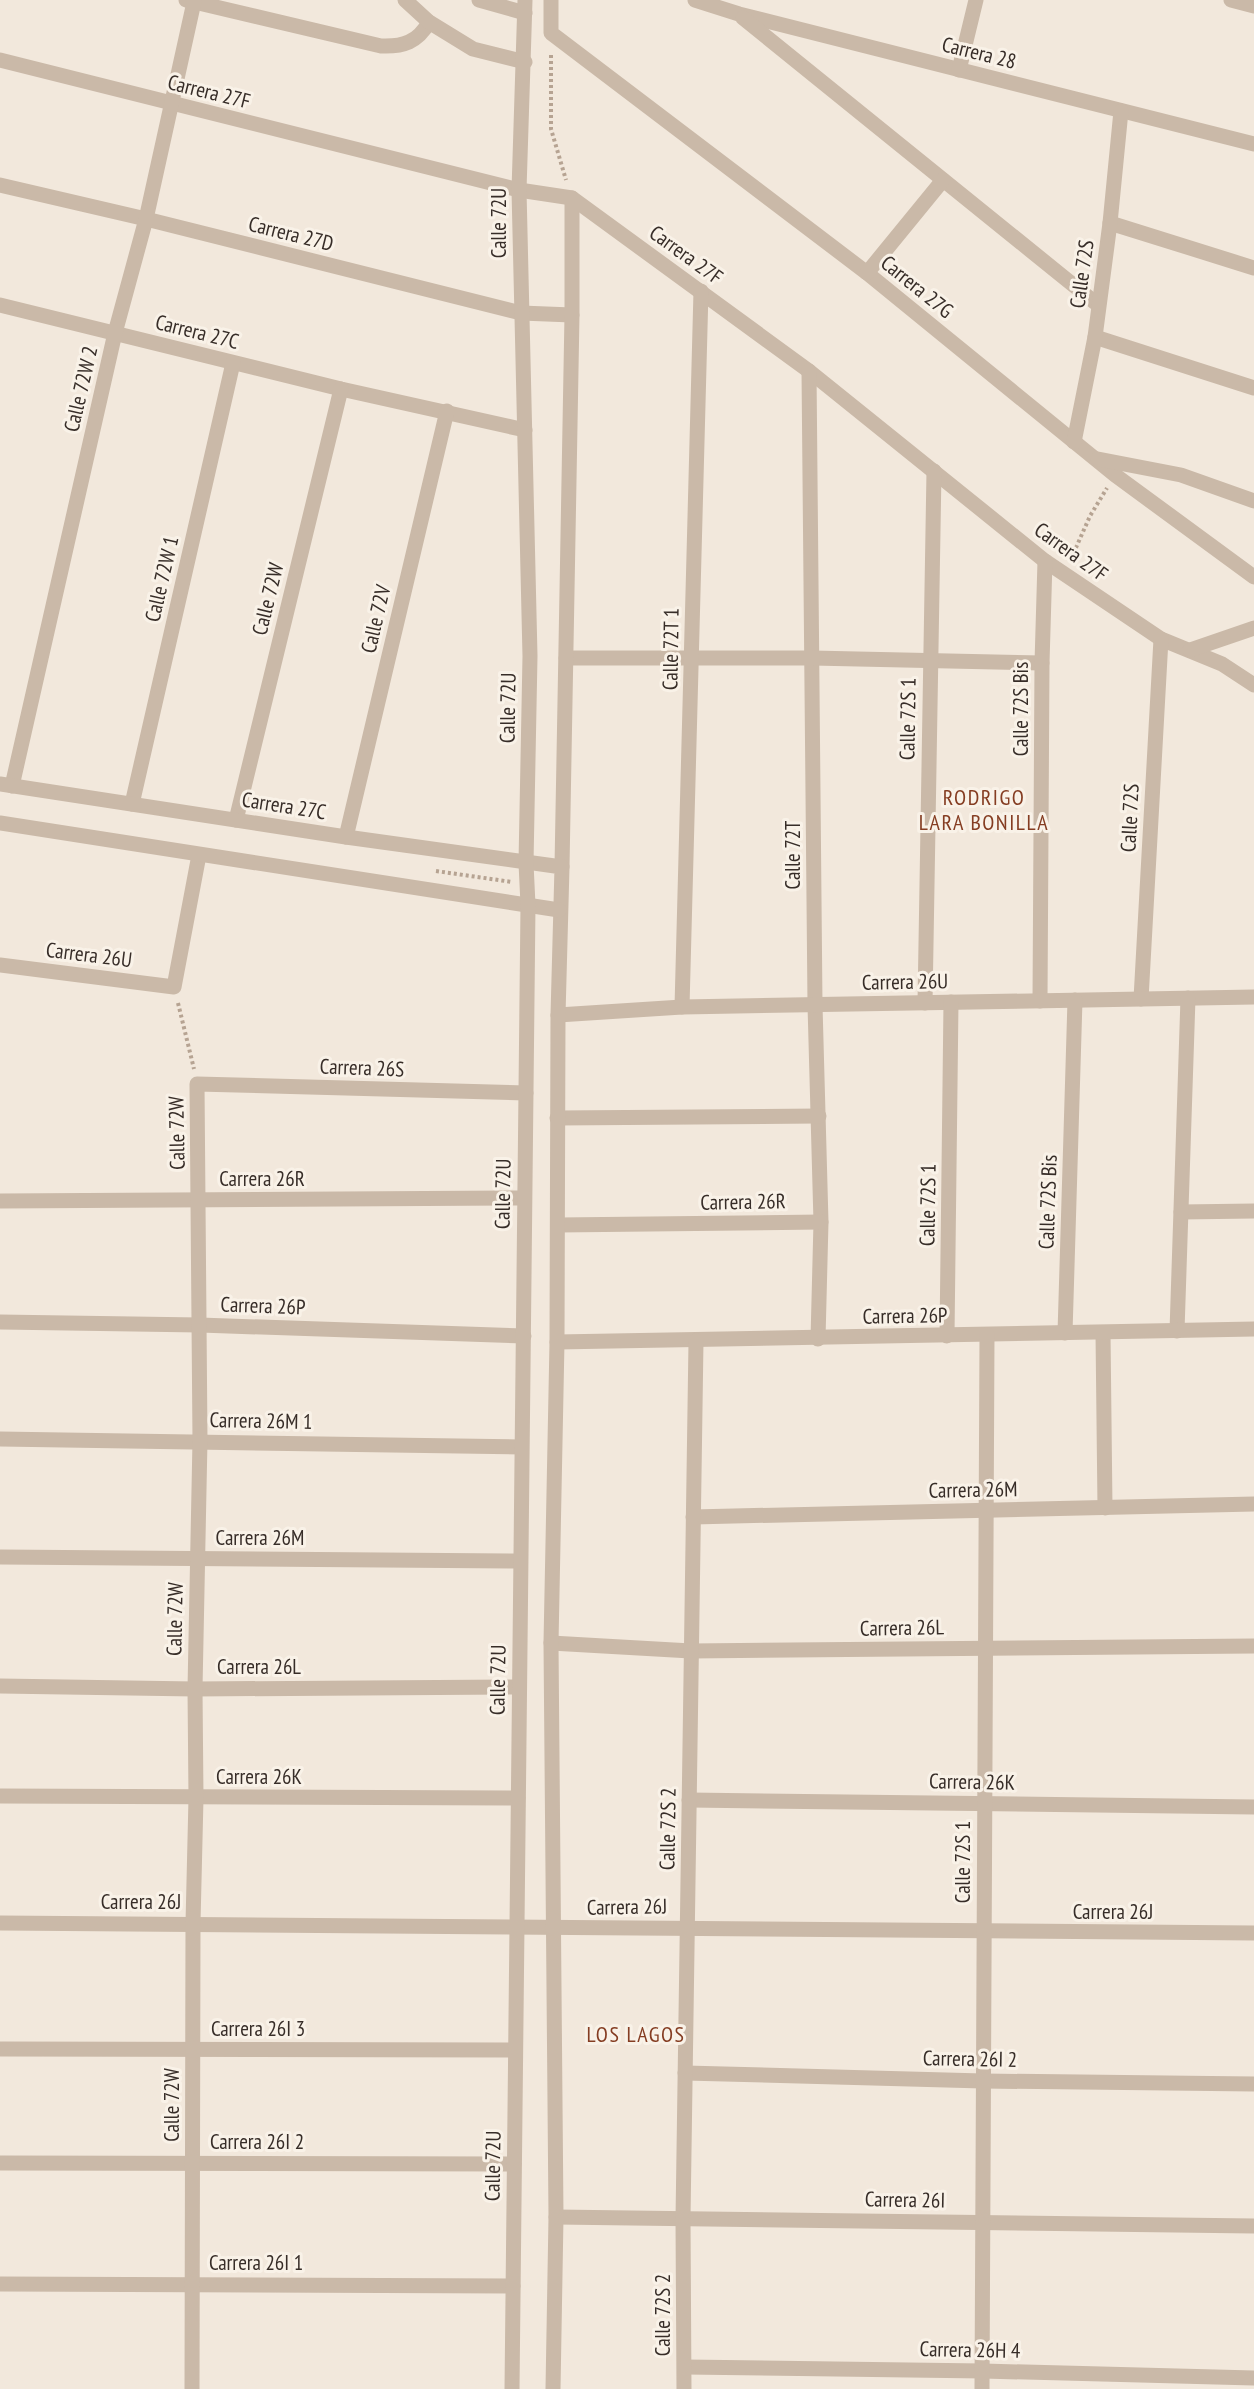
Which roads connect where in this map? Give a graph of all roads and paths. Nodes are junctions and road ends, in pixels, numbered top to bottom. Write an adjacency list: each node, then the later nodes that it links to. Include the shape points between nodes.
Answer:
1 (405, 0): 11 (street)
2 (478, 0): 9 (street)
3 (551, 0): 12 (street)
4 (695, 0): 10 (street, Carrera 28)
5 (976, 0): 15 (street)
6 (1231, 0): 8 (street)
7 (190, 1): 11 (street, via 381,46 397,47 412,42); 16 (street, Calle 72W 2)
8 (1254, 6)
9 (525, 7): 14 (street, Calle 72U)
10 (739, 14): 15 (street, Carrera 28); 19 (street)
11 (429, 22): 14 (street, via 473,49)
12 (551, 33): 22 (path, via 551,129); 26 (street, Carrera 27G)
13 (0, 60): 16 (street, Carrera 27F)
14 (525, 62): 21 (street, Calle 72U)
15 (959, 70): 17 (street, Carrera 28)
16 (172, 104): 21 (street, Carrera 27F); 23 (street, Calle 72W 2)
17 (1121, 111): 18 (street, Carrera 28); 24 (street, Calle 72S)
18 (1254, 144)
19 (943, 180): 26 (street); 28 (street)
20 (0, 185): 23 (street, Carrera 27D)
21 (519, 190): 22 (street, Carrera 27F); 30 (street, Calle 72U)
22 (572, 198): 27 (street, Carrera 27F); 31 (street)
23 (146, 219): 30 (street, Carrera 27D); 32 (street, Calle 72W 2)
24 (1110, 223): 25 (street); 28 (street, Calle 72S)
25 (1254, 268)
26 (867, 273): 40 (street, Carrera 27G)
27 (701, 291): 35 (street, Carrera 27F); 51 (street, Calle 72T 1)
28 (1098, 305): 33 (street, Calle 72S)
29 (1, 308): 32 (street, Carrera 27C)
30 (521, 313): 31 (street, Carrera 27D); 39 (street, Calle 72U)
31 (572, 315): 52 (street)
32 (115, 333): 34 (street, Carrera 27C); 57 (street, Calle 72W 2)
33 (1095, 337): 36 (street); 40 (street, Calle 72S)
34 (233, 363): 37 (street, Carrera 27C); 58 (street, Calle 72W 1)
35 (809, 371): 42 (street, Carrera 27F); 53 (street, Calle 72T)
36 (1254, 388)
37 (341, 389): 38 (street, Carrera 27C); 59 (street, Calle 72W)
38 (447, 411): 39 (street, Carrera 27C); 61 (street, Calle 72V)
39 (525, 430): 63 (street, Calle 72U, via 530,656)
40 (1074, 442): 41 (street, Carrera 27G)
41 (1095, 458): 43 (street, Carrera 27G); 44 (street, via 1181,475)
42 (934, 471): 45 (street, Carrera 27F); 54 (street, Calle 72S 1)
43 (1115, 475): 46 (path, via 1090,516); 47 (street, Carrera 27G)
44 (1254, 501)
45 (1045, 561): 46 (street, Carrera 27F); 55 (street, Calle 72S Bis)
46 (1065, 574): 49 (street, Carrera 27F)
47 (1254, 577)
48 (1254, 628): 50 (street)
49 (1161, 639): 50 (street, Carrera 27F); 71 (street, Calle 72S)
50 (1190, 650): 56 (street, Carrera 27F, via 1222,664)
51 (692, 657): 52 (street); 53 (street); 77 (street, Calle 72T 1)
52 (566, 658): 64 (street)
53 (812, 658): 54 (street); 76 (street, Calle 72T)
54 (929, 661): 55 (street); 75 (street, Calle 72S 1)
55 (1042, 663): 73 (street, Calle 72S Bis)
56 (1254, 685)
57 (6, 785): 58 (street, Carrera 27C)
58 (132, 804): 59 (street, Carrera 27C)
59 (236, 820): 61 (street, Carrera 27C)
60 (0, 823): 62 (street)
61 (346, 837): 63 (street, Carrera 27C)
62 (199, 855): 65 (street); 68 (street)
63 (526, 863): 64 (street, Carrera 27C); 65 (street, Calle 72U)
64 (562, 867): 66 (street)
65 (528, 905): 66 (street); 80 (street, Calle 72U)
66 (560, 910): 78 (street)
67 (0, 965): 68 (street, Carrera 26U)
68 (174, 987): 79 (path, Calle 72W)
69 (1254, 997): 70 (street, Carrera 26U)
70 (1188, 998): 71 (street, Carrera 26U); 87 (street)
71 (1141, 999): 72 (street, Carrera 26U)
72 (1075, 1000): 73 (street, Carrera 26U); 94 (street, Calle 72S Bis)
73 (1040, 1001): 74 (street, Carrera 26U)
74 (951, 1002): 75 (street, Carrera 26U); 98 (street, Calle 72S 1)
75 (925, 1003): 76 (street, Carrera 26U)
76 (815, 1005): 77 (street, Carrera 26U); 81 (street, Calle 72T)
77 (682, 1007): 78 (street, Carrera 26U)
78 (558, 1015): 82 (street)
79 (197, 1084): 80 (street, Carrera 26S); 84 (street, Calle 72W)
80 (526, 1094): 83 (street, Calle 72U)
81 (819, 1116): 82 (street); 88 (street, Calle 72T)
82 (557, 1118): 89 (street)
83 (524, 1198): 84 (street, Carrera 26R); 97 (street, Calle 72U)
84 (198, 1200): 85 (street, Carrera 26R); 91 (street, Calle 72W)
85 (0, 1201)
86 (1254, 1211): 87 (street)
87 (1181, 1212): 93 (street)
88 (821, 1222): 89 (street, Carrera 26R); 99 (street, Calle 72T)
89 (558, 1225): 101 (street)
90 (0, 1322): 91 (street, Carrera 26P)
91 (200, 1325): 97 (street, Carrera 26P); 103 (street, Calle 72W)
92 (1254, 1329): 93 (street, Carrera 26P)
93 (1176, 1331): 95 (street, Carrera 26P)
94 (1065, 1333): 95 (street, Carrera 26P); 96 (street, Carrera 26P)
95 (1103, 1333): 106 (street)
96 (987, 1335): 98 (street, Carrera 26P); 107 (street, Calle 72S 1)
97 (524, 1336): 104 (street, Calle 72U)
98 (947, 1336): 99 (street, Carrera 26P)
99 (818, 1339): 100 (street, Carrera 26P)
100 (696, 1341): 101 (street, Carrera 26P); 108 (street, Calle 72S 2)
101 (557, 1342): 112 (street)
102 (0, 1439): 103 (street, Carrera 26M 1)
103 (200, 1440): 104 (street, Carrera 26M 1); 110 (street, Calle 72W)
104 (521, 1447): 111 (street, Calle 72U)
105 (1254, 1504): 106 (street, Carrera 26M)
106 (1105, 1508): 107 (street, Carrera 26M)
107 (986, 1510): 108 (street, Carrera 26M); 114 (street, Calle 72S 1)
108 (693, 1517): 115 (street, Calle 72S 2)
109 (0, 1557): 110 (street, Carrera 26M)
110 (197, 1559): 111 (street, Carrera 26M); 118 (street, Calle 72W)
111 (520, 1561): 117 (street, Calle 72U)
112 (551, 1643): 115 (street, Carrera 26L); 129 (street)
113 (1254, 1646): 114 (street, Carrera 26L)
114 (985, 1648): 115 (street, Carrera 26L); 123 (street, Calle 72S 1)
115 (691, 1651): 122 (street, Calle 72S 2)
116 (0, 1686): 118 (street, Carrera 26L)
117 (519, 1687): 118 (street, Carrera 26L); 121 (street, Calle 72U)
118 (195, 1689): 120 (street, Calle 72W)
119 (0, 1796): 120 (street, Carrera 26K)
120 (196, 1798): 121 (street, Carrera 26K); 126 (street, Calle 72W)
121 (518, 1798): 128 (street, Calle 72U)
122 (689, 1800): 123 (street, Carrera 26K); 127 (street, Calle 72S 2)
123 (984, 1803): 124 (street, Carrera 26K); 130 (street, Calle 72S 1)
124 (1254, 1807)
125 (0, 1923): 126 (street, Carrera 26J)
126 (193, 1923): 128 (street, Carrera 26J); 133 (street, Calle 72W)
127 (687, 1928): 129 (street, Carrera 26J); 130 (street, Carrera 26J); 135 (street, Calle 72S 2)
128 (516, 1929): 129 (street, Carrera 26J); 134 (street, Calle 72U)
129 (554, 1929): 141 (street)
130 (983, 1932): 131 (street, Carrera 26J); 136 (street, Calle 72S 1)
131 (1254, 1933)
132 (0, 2049): 133 (street, Carrera 26I 3)
133 (193, 2050): 134 (street, Carrera 26I 3); 138 (street, Calle 72W)
134 (515, 2050): 140 (street, Calle 72U)
135 (685, 2073): 136 (street, Carrera 26I 2); 142 (street, Calle 72S 2)
136 (983, 2081): 137 (street, Carrera 26I 2); 143 (street, Calle 72S 1)
137 (1254, 2084)
138 (193, 2162): 139 (street, Carrera 26I 2); 140 (street, Carrera 26I 2); 146 (street, Calle 72W)
139 (0, 2163)
140 (514, 2164): 147 (street, Calle 72U)
141 (556, 2217): 142 (street, Carrera 26I); 153 (street)
142 (683, 2219): 143 (street, Carrera 26I); 148 (street, Calle 72S 2)
143 (982, 2222): 144 (street, Carrera 26I); 149 (street, Calle 72S 1)
144 (1254, 2226)
145 (0, 2284): 146 (street, Carrera 26I 1)
146 (192, 2284): 147 (street, Carrera 26I 1); 151 (street, Calle 72W)
147 (513, 2286): 152 (street, Calle 72U)
148 (685, 2367): 149 (street, Carrera 26H 4); 154 (street, Calle 72S 2)
149 (983, 2371): 150 (street, Carrera 26H 4); 155 (street, Calle 72S 1)
150 (1254, 2378)
151 (192, 2389)
152 (512, 2389)
153 (553, 2389)
154 (684, 2389)
155 (982, 2389)

